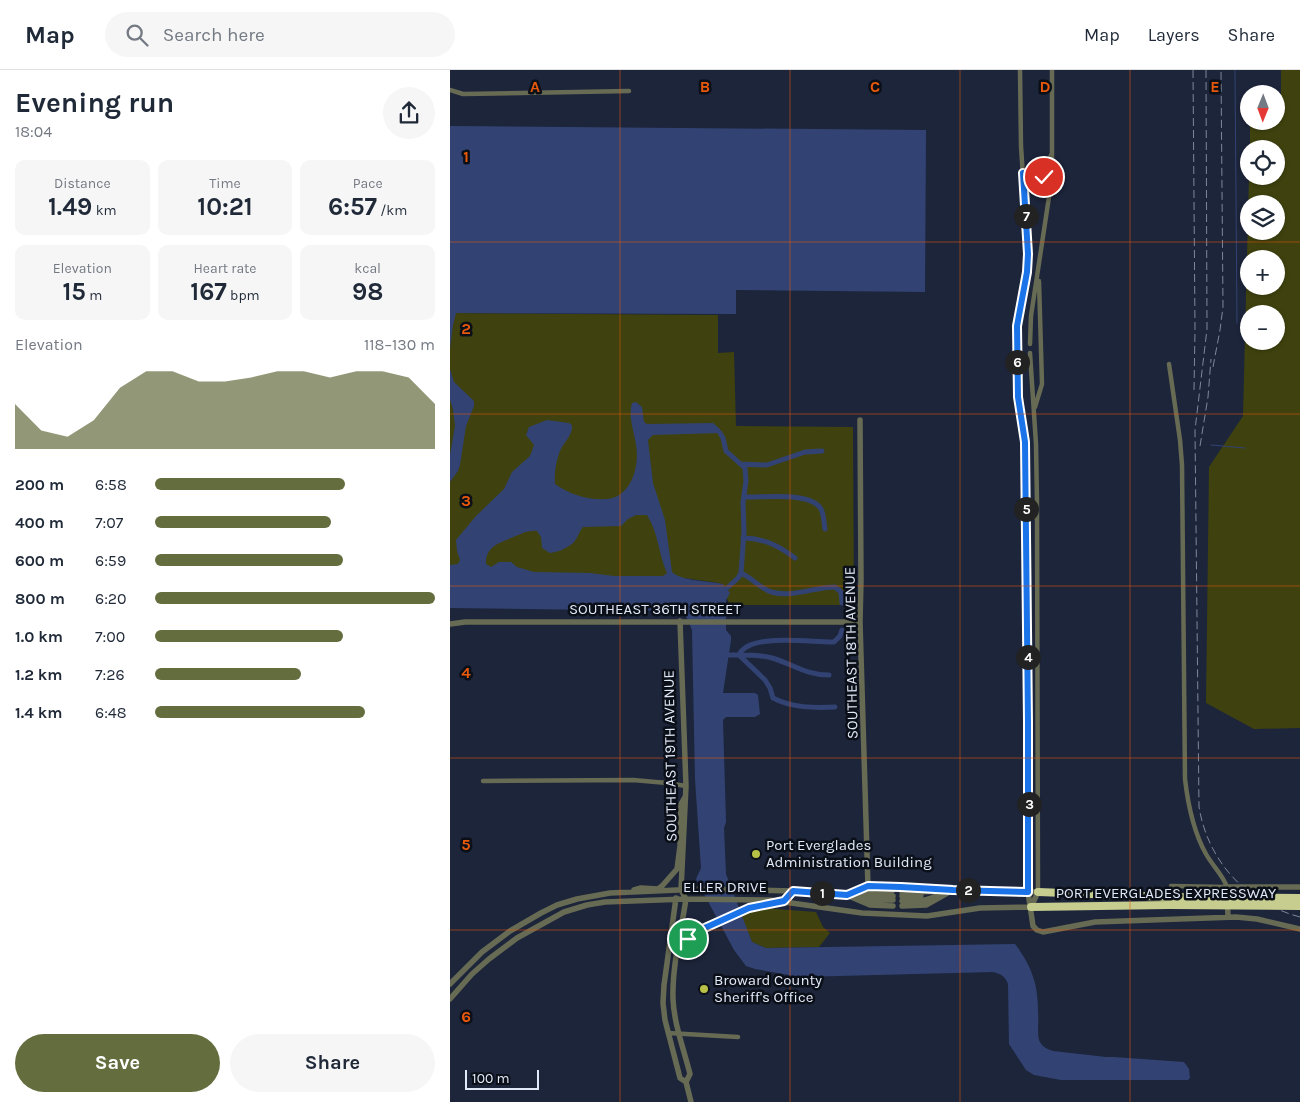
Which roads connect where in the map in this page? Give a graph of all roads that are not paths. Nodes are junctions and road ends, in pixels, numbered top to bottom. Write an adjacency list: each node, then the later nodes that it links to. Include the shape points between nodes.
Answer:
1 (1020, 70): 6 (street)
2 (1052, 70): 5 (street)
3 (450, 90): 4 (street, via 463,94)
4 (629, 91)
5 (1052, 150): 6 (street, via 1041,180 1031,180); 7 (street, via 1052,177)
6 (1023, 173): 13 (street, via 1028,263 1017,326 1018,397 1025,442)
7 (1038, 270): 8 (street); 11 (street, via 1042,384)
8 (1030, 344)
9 (1030, 353): 11 (street)
10 (1168, 364): 23 (street, via 1182,465 1185,779 1197,834 1207,857)
11 (1034, 410): 14 (street)
12 (860, 420): 16 (street, SOUTHEAST 18TH AVENUE)
13 (1026, 504): 14 (street, via 1033,509); 29 (street)
14 (1037, 521): 30 (street)
15 (683, 621): 16 (street, SOUTHEAST 36TH STREET); 17 (street, SOUTHEAST 36TH STREET); 19 (street, SOUTHEAST 19TH AVENUE)
16 (860, 622): 21 (street, SOUTHEAST 18TH AVENUE)
17 (450, 624)
18 (483, 781): 19 (street, via 633,780)
19 (686, 786): 20 (street, SOUTHEAST 19TH AVENUE)
20 (685, 797): 25 (street, SOUTHEAST 19TH AVENUE); 28 (street, via 681,804 680,846 675,873 658,888)
21 (868, 886): 26 (street, ELLER DRIVE); 31 (street, ELLER DRIVE)
22 (1171, 886): 23 (street)
23 (1227, 887): 24 (street); 41 (street)
24 (1300, 887)
25 (681, 890): 27 (street, ELLER DRIVE); 28 (street, ELLER DRIVE); 33 (street, SOUTHEAST 19TH AVENUE); 34 (street, SOUTHEAST 19TH AVENUE)
26 (953, 890): 26 (street, ELLER DRIVE, via 923,895 902,899 926,905); 29 (street, ELLER DRIVE)
27 (793, 891): 31 (street, ELLER DRIVE); 35 (street)
28 (626, 892): 44 (street, ELLER DRIVE, via 577,899 541,912 495,942)
29 (1028, 892): 30 (street, ELLER DRIVE); 39 (street)
30 (1038, 892): 36 (highway, PORT EVERGLADES EXPRESSWAY); 39 (street)
31 (847, 895): 37 (street, ELLER DRIVE); 37 (street, ELLER DRIVE, via 892,898)
32 (1300, 898): 36 (highway, PORT EVERGLADES EXPRESSWAY, bridge)
33 (675, 900): 34 (street, ELLER DRIVE); 45 (street, ELLER DRIVE, via 605,902 564,912 502,948 472,974); 46 (street, SOUTHEAST 19TH AVENUE, via 663,994)
34 (686, 900): 35 (street, ELLER DRIVE); 43 (street, SOUTHEAST 19TH AVENUE)
35 (784, 901): 40 (street, ELLER DRIVE); 43 (street, via 759,904 698,931 683,946)
36 (1169, 901): 38 (highway, PORT EVERGLADES EXPRESSWAY, bridge); 39 (highway, PORT EVERGLADES EXPRESSWAY)
37 (870, 905): 40 (street)
38 (1300, 906)
39 (1031, 907): 40 (street, ELLER DRIVE, via 980,908 927,916); 41 (street, via 1033,926 1043,932 1095,922)
40 (870, 914)
41 (1228, 917): 42 (street, via 1257,919)
42 (1300, 929)
43 (675, 966): 47 (street, SOUTHEAST 19TH AVENUE, via 673,999)
44 (450, 984)
45 (450, 1000)
46 (668, 1034): 47 (street); 49 (street, SOUTHEAST 19TH AVENUE, via 680,1078)
47 (680, 1034): 48 (street); 49 (street, SOUTHEAST 19TH AVENUE, via 690,1074)
48 (738, 1037)
49 (686, 1082): 50 (street, SOUTHEAST 19TH AVENUE)
50 (691, 1102)

